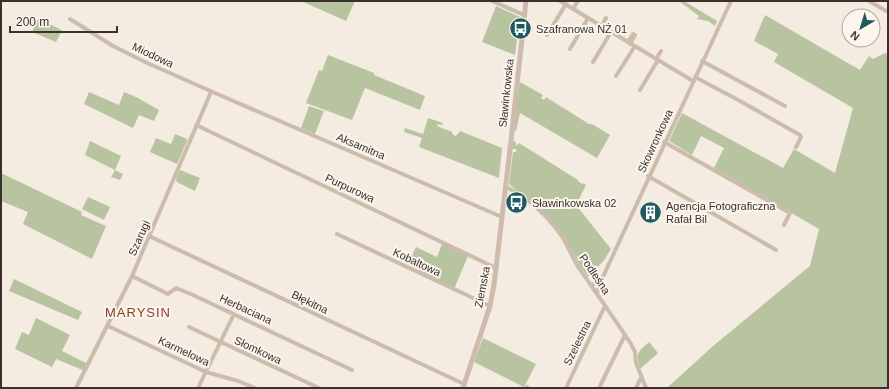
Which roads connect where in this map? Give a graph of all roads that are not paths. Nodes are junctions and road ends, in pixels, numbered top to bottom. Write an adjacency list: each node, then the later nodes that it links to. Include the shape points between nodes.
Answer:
1 (492, 1): 11 (street)
2 (526, 1): 11 (street, Sławinkowska)
3 (560, 1): 8 (street)
4 (575, 1): 9 (street)
5 (578, 1): 9 (street)
6 (731, 1): 24 (street, Skowronkowa)
7 (869, 1): 10 (street)
8 (566, 4): 9 (street); 18 (street)
9 (572, 8): 13 (street)
10 (888, 12)
11 (524, 15): 35 (street, Sławinkowska)
12 (605, 17): 15 (street)
13 (588, 18): 15 (street); 21 (street)
14 (70, 19): 29 (street, Miodowa, via 112,46)
15 (601, 26): 16 (street)
16 (611, 32): 19 (street); 25 (street)
17 (634, 34): 19 (street)
18 (547, 35)
19 (629, 43): 20 (street)
20 (635, 46): 23 (street); 26 (street)
21 (570, 49)
22 (661, 51): 23 (street)
23 (657, 59): 27 (street); 28 (street)
24 (702, 61): 27 (street, Skowronkowa); 30 (street)
25 (593, 62)
26 (616, 76)
27 (694, 79): 32 (street, Skowronkowa); 33 (street, via 740,101 800,135)
28 (640, 90)
29 (211, 92): 31 (street, Szarugi); 36 (street, Aksamitna)
30 (785, 106)
31 (196, 125): 39 (street, Szarugi); 41 (street, Purpurowa)
32 (664, 142): 34 (street, Skowronkowa); 37 (street, via 790,213)
33 (796, 147)
34 (648, 176): 40 (street); 43 (street, Skowronkowa)
35 (506, 187): 36 (street, Ziemska); 44 (street, Podleśna, via 527,200 554,226)
36 (502, 217): 41 (street, Ziemska)
37 (784, 225)
38 (337, 234): 46 (street, Kobaltowa)
39 (149, 236): 42 (street, Szarugi); 56 (street, Błękitna)
40 (776, 250)
41 (496, 268): 46 (street, Ziemska)
42 (132, 276): 48 (street, Herbaciana, via 168,294 176,288); 49 (street, Szarugi)
43 (600, 281): 44 (street); 45 (street, Skowronkowa)
44 (591, 285): 45 (street, Podleśna)
45 (597, 293): 47 (street, Podleśna)
46 (490, 306): 56 (street, Ziemska)
47 (606, 307): 51 (street, Podleśna); 61 (street, Szelestna)
48 (234, 314): 52 (street); 53 (street, Herbaciana)
49 (108, 326): 54 (street, Karmelowa); 57 (street, Szarugi)
50 (190, 328): 52 (street, Słomkowa)
51 (626, 335): 55 (street, Podleśna); 62 (street)
52 (220, 342): 54 (street); 60 (street, Słomkowa)
53 (352, 370)
54 (206, 372): 58 (street); 59 (street, Karmelowa)
55 (641, 378): 63 (street); 64 (street, Podleśna)
56 (463, 386)
57 (76, 388)
58 (198, 388)
59 (255, 388)
60 (319, 388)
61 (566, 388)
62 (599, 388)
63 (636, 388)
64 (646, 388)

